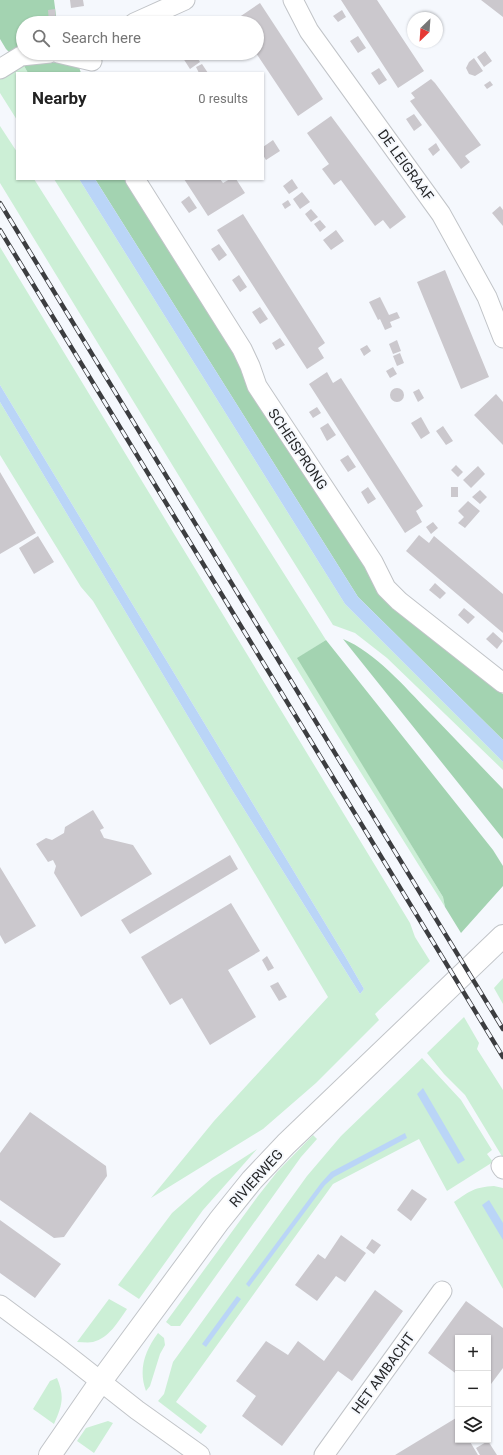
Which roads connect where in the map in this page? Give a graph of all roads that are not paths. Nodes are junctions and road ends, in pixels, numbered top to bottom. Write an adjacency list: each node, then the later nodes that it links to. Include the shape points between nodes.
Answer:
1 (185, 0): 3 (street)
2 (293, 0): 7 (street, DE LEIGRAAF, via 309,31 442,214 487,297)
3 (150, 16)
4 (16, 59): 5 (street)
5 (0, 69)
6 (136, 180): 8 (street, SCHEISPRONG, via 242,349 257,386 373,562 386,588)
7 (503, 338)
8 (503, 684)
9 (503, 936): 12 (street, RIVIERWEG, via 286,1144 252,1180)
10 (442, 1291): 15 (street, HET AMBACHT)
11 (0, 1305): 12 (street)
12 (101, 1381): 13 (street, RIVIERWEG); 14 (street)
13 (50, 1455)
14 (200, 1455)
15 (324, 1455)

